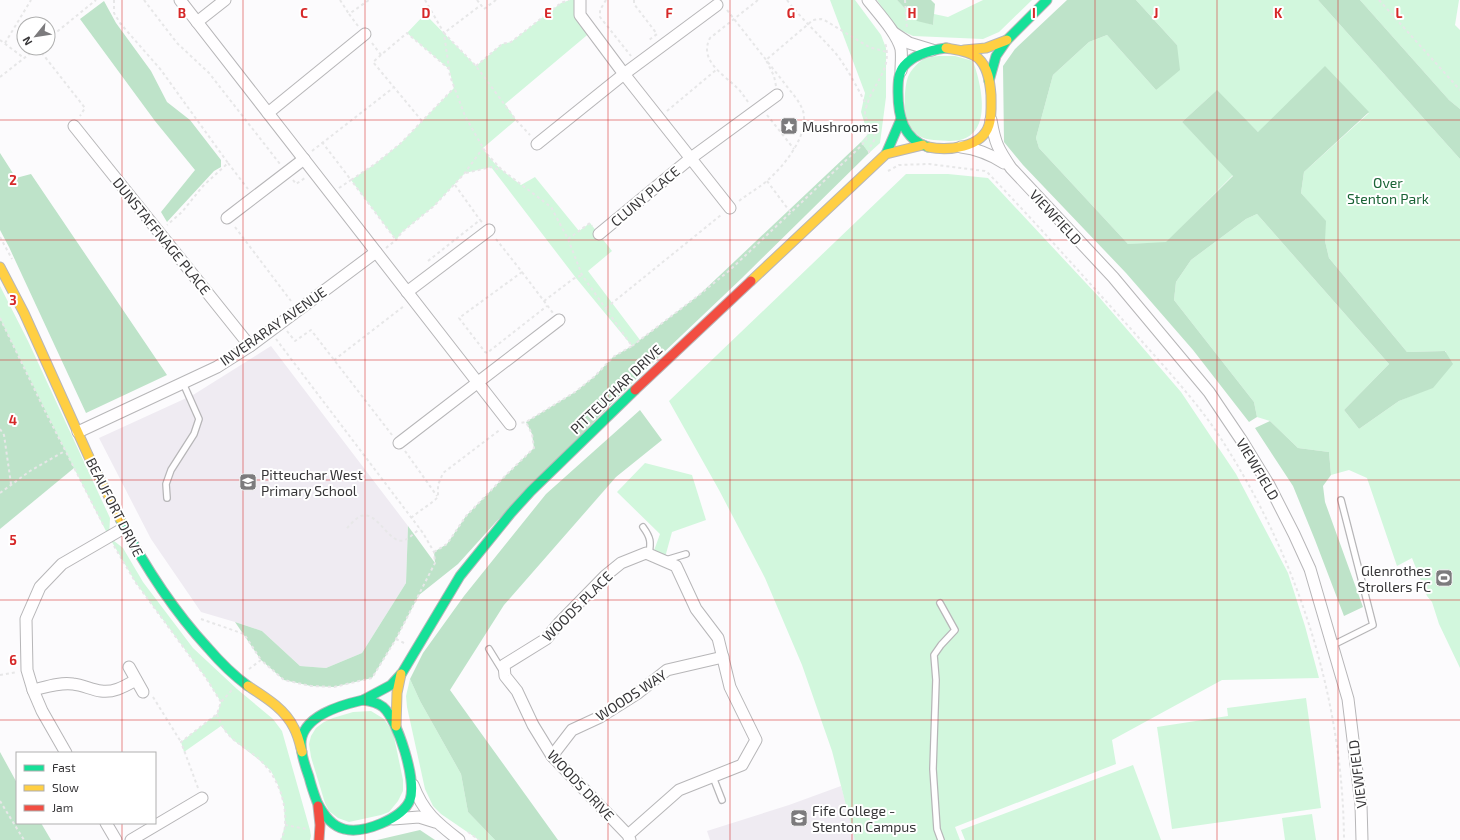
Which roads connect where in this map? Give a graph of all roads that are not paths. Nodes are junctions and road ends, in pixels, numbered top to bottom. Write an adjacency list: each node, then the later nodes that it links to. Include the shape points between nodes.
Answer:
1 (180, 0): 7 (street)
2 (226, 0): 7 (street)
3 (580, 0): 14 (street, CLUNY PLACE, via 580,15)
4 (868, 0): 8 (street)
5 (1047, 0): 10 (street)
6 (717, 5): 14 (street, via 633,60)
7 (197, 22): 17 (street)
8 (893, 33): 11 (street, via 920,47); 13 (street, via 900,47)
9 (364, 34): 17 (street)
10 (1007, 40): 12 (street, via 980,50); 15 (street, via 996,56)
11 (932, 50): 12 (street); 13 (street, via 912,59)
12 (964, 50): 15 (street, via 982,61)
13 (901, 72): 19 (street, via 898,100)
14 (624, 74): 21 (street); 25 (street, CLUNY PLACE)
15 (989, 81): 18 (street)
16 (777, 95): 25 (street, CLUNY PLACE)
17 (268, 113): 26 (street)
18 (990, 118): 23 (street, via 988,129 978,139); 27 (street, VIEWFIELD, via 994,140)
19 (901, 119): 22 (street, via 902,126 909,135); 24 (street, PITTEUCHAR DRIVE)
20 (74, 126): 36 (street, DUNSTAFFNAGE PLACE)
21 (537, 144)
22 (923, 146): 23 (street, via 946,149); 24 (street)
23 (960, 147): 27 (street, VIEWFIELD, via 976,149 993,156)
24 (886, 154): 55 (street, PITTEUCHAR DRIVE, via 531,491 460,576)
25 (691, 158): 28 (street, CLUNY PLACE); 31 (street, CLUNY PLACE)
26 (304, 159): 29 (street); 32 (street)
27 (1011, 168): 50 (street, VIEWFIELD, via 1113,277 1209,392 1242,440 1269,484 1310,569)
28 (730, 208)
29 (228, 218)
30 (489, 230): 34 (street)
31 (599, 234)
32 (376, 252): 34 (street); 36 (street, INVERARAY AVENUE)
33 (0, 267): 40 (street, BEAUFORT DRIVE, via 17,297)
34 (410, 295): 38 (street)
35 (559, 320): 38 (street)
36 (250, 346): 37 (street, INVERARAY AVENUE, via 217,367)
37 (183, 382): 40 (street, INVERARAY AVENUE); 42 (lane, via 199,419 194,434 171,470 166,484)
38 (478, 382): 39 (street); 41 (street)
39 (510, 424)
40 (78, 432): 44 (street, BEAUFORT DRIVE)
41 (399, 443)
42 (167, 498)
43 (1341, 500): 50 (lane, via 1373,625)
44 (124, 528): 57 (street, via 62,564 40,587 26,619 27,670); 60 (street, BEAUFORT DRIVE, via 155,581 195,634 240,680)
45 (643, 528): 47 (lane, via 650,536)
46 (686, 554): 48 (lane)
47 (648, 555): 48 (street); 54 (street, WOODS PLACE, via 621,562 560,622 546,640)
48 (664, 561): 52 (street, via 676,566 696,609 718,638)
49 (940, 603): 81 (lane, via 955,630 934,655 936,680 933,769 937,829)
50 (1333, 645): 82 (street, VIEWFIELD, via 1348,699 1362,808)
51 (489, 649): 54 (lane)
52 (723, 657): 65 (street, WOODS WAY, via 667,670 638,693 600,717 572,730); 66 (street, via 730,687 756,740 742,765)
53 (129, 667): 56 (street)
54 (505, 670): 65 (street, WOODS DRIVE)
55 (402, 673): 59 (street, PITTEUCHAR DRIVE, via 391,685); 62 (street, PITTEUCHAR DRIVE, via 397,693)
56 (136, 680): 57 (street, via 109,691 65,684); 58 (street)
57 (33, 690): 63 (street)
58 (142, 692)
59 (363, 700): 61 (street, via 347,703); 62 (street, via 384,707)
60 (281, 710): 61 (street, BEAUFORT DRIVE, via 301,715); 64 (street, BEAUFORT DRIVE, via 295,730)
61 (324, 713): 64 (street, via 307,728 302,739)
62 (396, 726): 67 (street)
63 (65, 752)
64 (302, 752): 70 (street)
65 (552, 756): 77 (street, WOODS DRIVE)
66 (713, 777): 69 (lane); 77 (street, via 679,790)
67 (410, 779): 71 (street, via 412,793 408,804 403,812); 72 (street, via 417,798)
68 (202, 798): 79 (street)
69 (722, 800)
70 (318, 806): 74 (street, via 334,824 341,828); 80 (street)
71 (389, 820): 72 (street, via 419,817); 74 (street)
72 (436, 822): 76 (street)
73 (107, 824): 78 (street)
74 (356, 829): 75 (street)
75 (340, 836)
76 (463, 836)
77 (629, 838)
78 (116, 840)
79 (131, 840)
80 (319, 840)
81 (941, 840)
82 (1362, 840)

